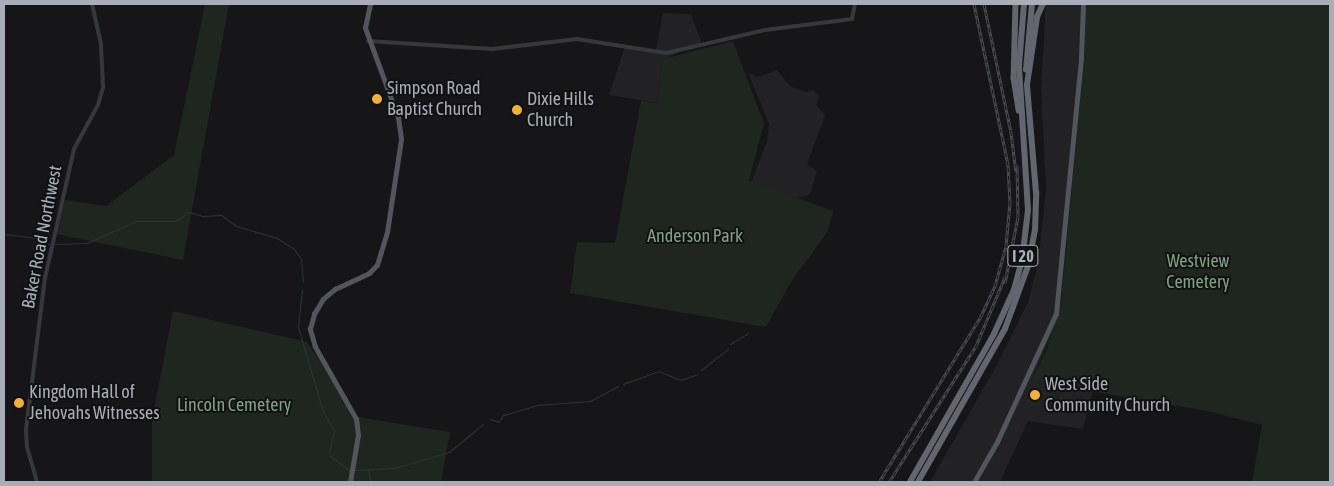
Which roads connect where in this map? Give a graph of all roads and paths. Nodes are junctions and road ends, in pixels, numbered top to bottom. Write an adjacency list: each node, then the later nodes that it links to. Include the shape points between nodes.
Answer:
1 (92, 4): 12 (street, Baker Road Northwest, via 101,44 103,86 98,105 74,149 45,278 26,430)
2 (370, 4): 9 (main road, via 365,22)
3 (855, 4): 9 (street, via 852,19 765,30 666,53 577,39 492,49)
4 (1016, 4): 11 (highway, via 1014,78)
5 (1024, 4): 11 (highway, I 20, via 1019,45)
6 (1032, 4): 10 (highway, I 20, via 1027,44)
7 (1043, 4): 10 (highway, via 1037,17)
8 (1083, 4): 16 (main road, via 1057,310 1050,332)
9 (368, 41): 13 (main road, via 400,128 401,148 387,232 377,265 369,273 323,299 310,329 315,347 356,419 358,435)
10 (1027, 85): 15 (highway, I 20, via 1036,194 1035,230 1028,266 1005,328)
11 (1021, 117): 14 (highway, I 20, via 1028,210 1019,274 994,334)
12 (37, 482)
13 (350, 482)
14 (910, 482)
15 (918, 482)
16 (974, 482)

